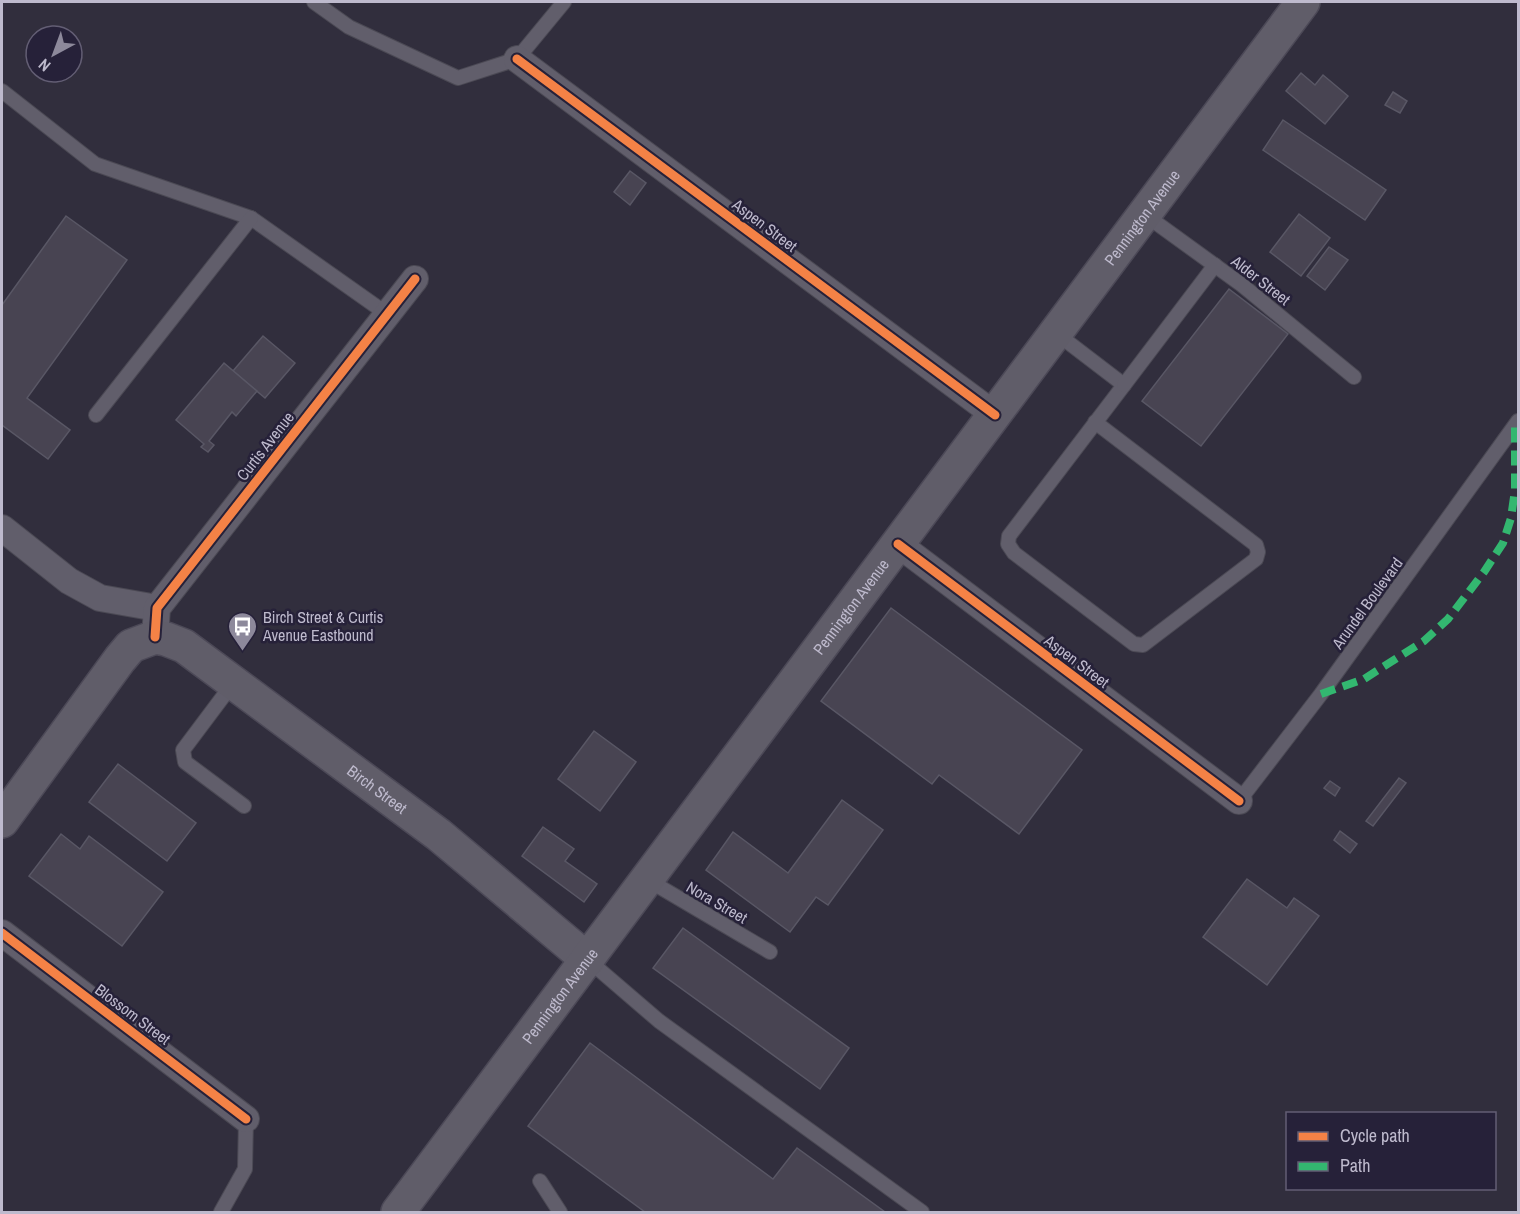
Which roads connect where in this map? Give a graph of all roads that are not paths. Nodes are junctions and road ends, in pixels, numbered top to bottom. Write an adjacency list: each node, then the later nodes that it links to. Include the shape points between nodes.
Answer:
1 (314, 2): 4 (lane, via 349,27 458,78)
2 (564, 2): 4 (lane)
3 (1303, 2): 6 (main road, Pennington Avenue)
4 (517, 59): 15 (street, Aspen Street)
5 (2, 91): 7 (lane, via 95,164)
6 (1144, 214): 8 (lane, Alder Street); 11 (main road, Pennington Avenue)
7 (251, 218): 10 (lane); 14 (lane)
8 (1215, 265): 12 (lane, Alder Street); 13 (lane)
9 (415, 279): 10 (street, Curtis Avenue)
10 (387, 314): 20 (street, Curtis Avenue)
11 (1056, 333): 13 (lane); 15 (main road, Pennington Avenue)
12 (1354, 377)
13 (1124, 385): 17 (lane)
14 (96, 415)
15 (995, 415): 19 (main road, Pennington Avenue)
16 (1518, 421): 22 (lane, Arundel Boulevard)
17 (1095, 422): 17 (lane, via 1009,536 1008,544 1014,553 1134,645 1143,645 1256,559 1258,552 1256,545)
18 (2, 528): 20 (street, Birch Street, via 69,581)
19 (898, 544): 22 (street, Aspen Street); 25 (main road, Pennington Avenue)
20 (156, 622): 21 (main road, Birch Street); 24 (main road, Curtis Avenue, via 120,659)
21 (234, 682): 23 (lane, via 183,750 185,762); 26 (main road, Birch Street, via 439,835)
22 (1239, 801)
23 (244, 806)
24 (2, 821)
25 (648, 880): 28 (lane, Nora Street); 29 (main road, Pennington Avenue)
26 (518, 901): 29 (main road, Birch Street); 33 (main road, via 556,946 556,966)
27 (2, 933): 30 (street, Blossom Street)
28 (770, 952)
29 (588, 960): 34 (main road, Pennington Avenue); 36 (lane, via 659,1021)
30 (246, 1119): 32 (lane, via 245,1170)
31 (540, 1181): 35 (lane)
32 (220, 1212)
33 (392, 1212)
34 (398, 1212)
35 (560, 1212)
36 (922, 1212)

